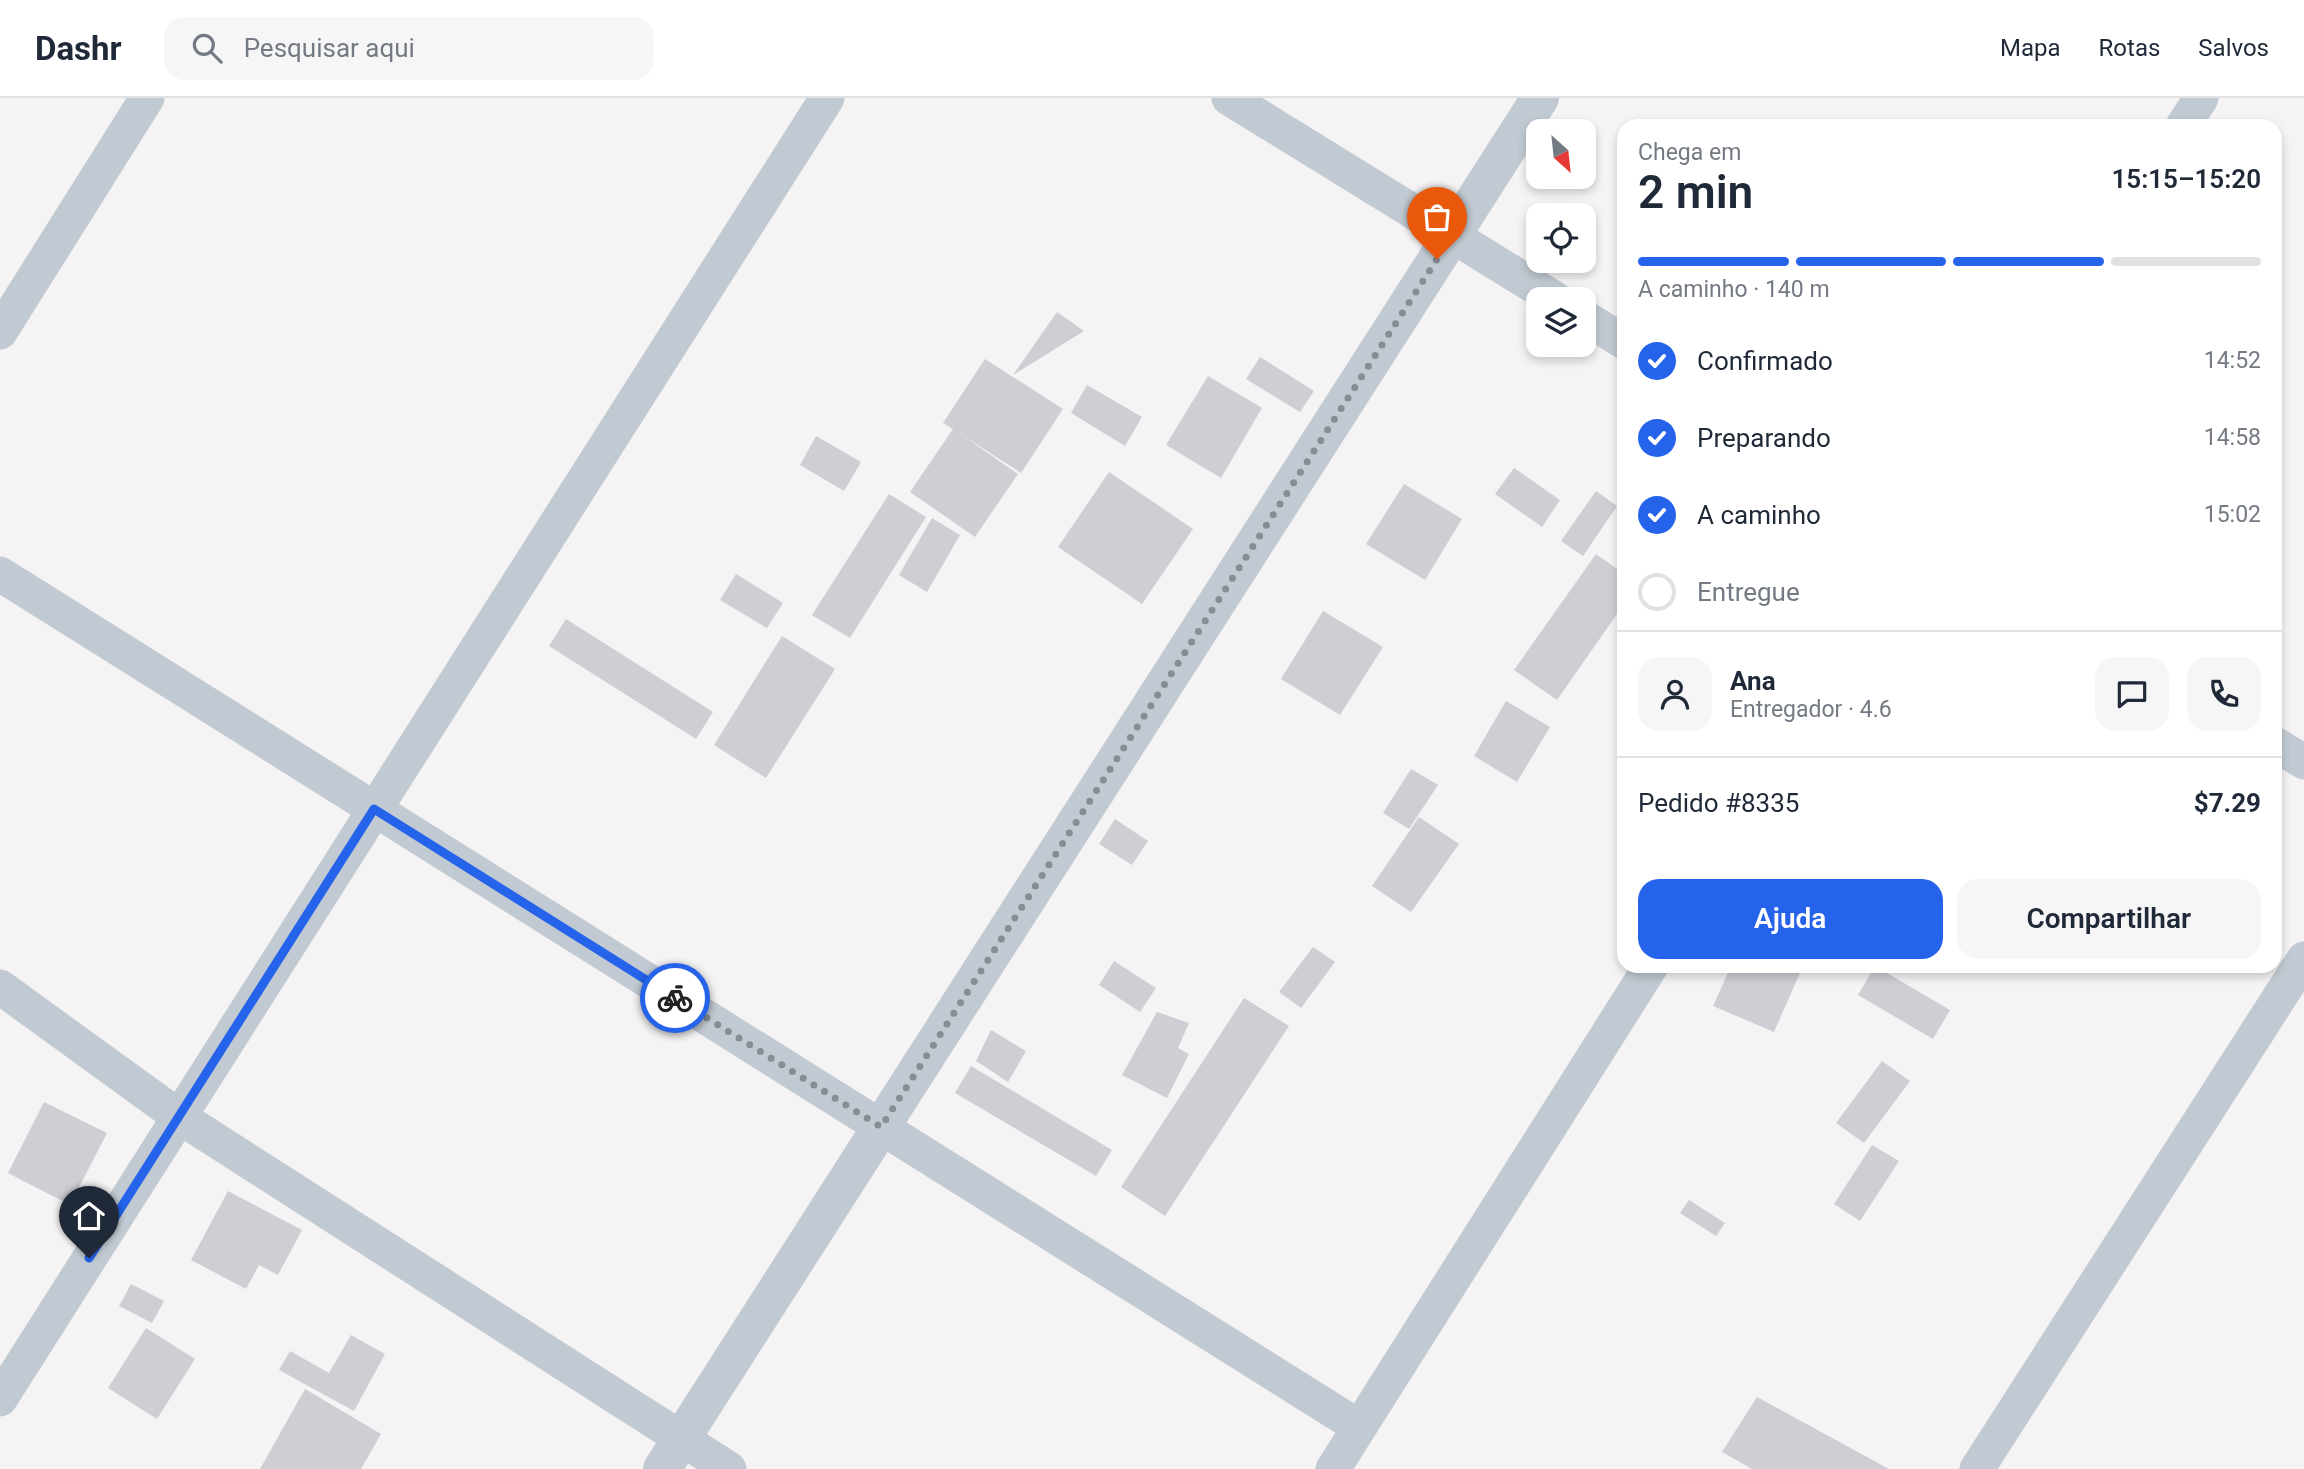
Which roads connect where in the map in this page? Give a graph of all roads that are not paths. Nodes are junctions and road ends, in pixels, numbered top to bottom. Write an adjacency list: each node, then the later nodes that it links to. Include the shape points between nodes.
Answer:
1 (147, 98): 10 (street)
2 (827, 98): 15 (street)
3 (1229, 98): 7 (street)
4 (1540, 98): 7 (street)
5 (2201, 98): 6 (street)
6 (2188, 119)
7 (1452, 235): 8 (street); 20 (street)
8 (1536, 287)
9 (1596, 324): 11 (street)
10 (0, 332)
11 (1617, 338)
12 (0, 574): 15 (street)
13 (2282, 748): 14 (street)
14 (2304, 762)
15 (374, 809): 19 (street); 20 (street)
16 (2304, 959): 26 (street)
17 (1647, 973): 22 (street)
18 (0, 987): 19 (street)
19 (178, 1116): 21 (street); 23 (street)
20 (881, 1127): 22 (street); 23 (street)
21 (0, 1399)
22 (1359, 1427): 25 (street)
23 (672, 1454): 24 (street)
24 (729, 1469)
25 (1333, 1469)
26 (1977, 1469)

